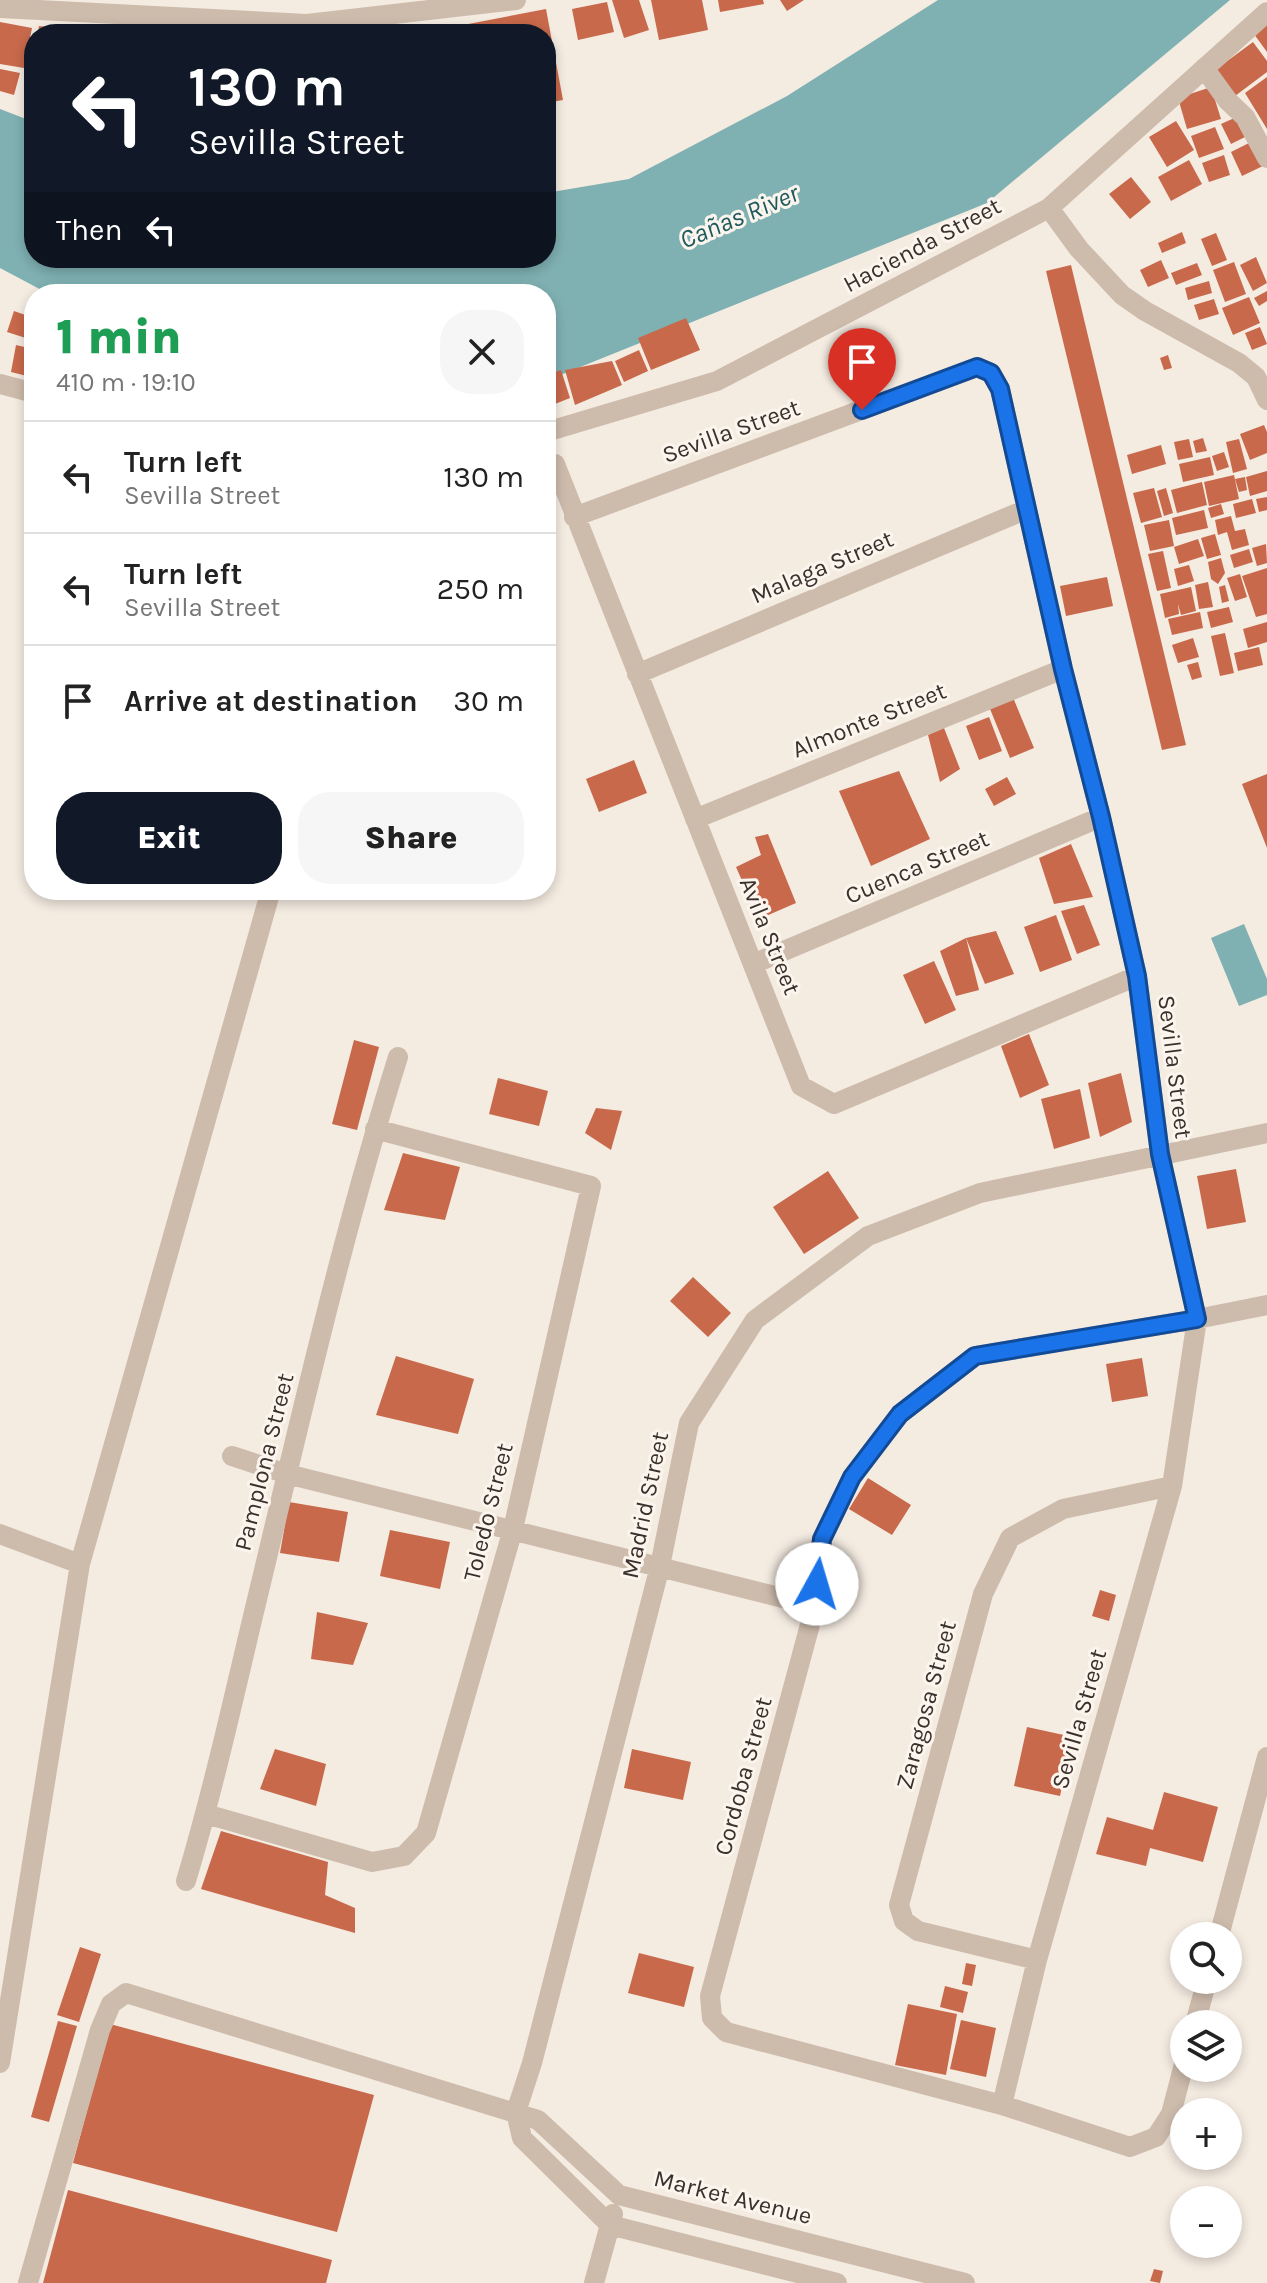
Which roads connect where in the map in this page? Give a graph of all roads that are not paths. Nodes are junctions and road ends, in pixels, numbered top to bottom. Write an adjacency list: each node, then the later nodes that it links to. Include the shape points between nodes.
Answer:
1 (516, 0): 2 (street)
2 (484, 2): 3 (street, via 307,24)
3 (24, 5): 4 (street)
4 (0, 8)
5 (1267, 12): 6 (street, Hacienda Street)
6 (1204, 68): 7 (street, via 1245,117); 8 (street, Hacienda Street)
7 (1267, 158)
8 (1049, 208): 11 (street, via 1122,295 1239,363 1256,377); 12 (street, Hacienda Street, via 717,381)
9 (0, 384): 10 (street)
10 (24, 390)
11 (1267, 400)
12 (556, 429)
13 (556, 467): 15 (street, Avila Street)
14 (1027, 509): 15 (street, Sevilla Street, via 1000,389 991,373 977,367); 16 (street, Sevilla Street); 17 (street, Malaga Street)
15 (574, 517): 17 (street, Avila Street)
16 (1063, 669): 18 (street, Sevilla Street); 19 (street, Almonte Street)
17 (637, 674): 19 (street, Avila Street)
18 (1101, 817): 21 (street, Cuenca Street); 22 (street, Sevilla Street)
19 (695, 819): 21 (street, Avila Street)
20 (268, 900): 34 (street)
21 (753, 964): 22 (street, Avila Street, via 801,1086 834,1104)
22 (1137, 976): 26 (street, Sevilla Street)
23 (398, 1057): 24 (street, Pamplona Street)
24 (375, 1129): 30 (street, Pamplona Street); 32 (street, Toledo Street, via 591,1186)
25 (1267, 1133): 26 (street, Madrid Street)
26 (1160, 1154): 28 (street, Sevilla Street); 35 (street, Madrid Street, via 980,1193 868,1236 755,1320 689,1423)
27 (1267, 1305): 28 (street, Cordoba Street)
28 (1197, 1319): 31 (street, Sevilla Street); 36 (street, Cordoba Street, via 975,1356 900,1414 852,1477 822,1539)
29 (232, 1456): 30 (street)
30 (287, 1474): 32 (street); 38 (street, Pamplona Street)
31 (1172, 1486): 41 (street, Sevilla Street); 41 (street, Zaragosa Street, via 1063,1509 1010,1538 983,1594 899,1905 904,1921 918,1931)
32 (513, 1529): 35 (street); 38 (street, Toledo Street, via 426,1833 404,1856 372,1862)
33 (0, 1534): 34 (street)
34 (80, 1564): 42 (street)
35 (660, 1566): 36 (street); 45 (street, Madrid Street)
36 (815, 1606): 44 (street, Cordoba Street, via 710,1996 712,2018 726,2032)
37 (1267, 1757): 40 (street)
38 (206, 1814): 39 (street, Pamplona Street)
39 (186, 1881)
40 (1223, 1922)
41 (1037, 1960): 44 (street, Sevilla Street)
42 (0, 2063)
43 (1179, 2082): 44 (street, Cordoba Street, via 1171,2114 1156,2137 1130,2147)
44 (1002, 2105)
45 (516, 2112): 46 (street, Market Avenue, via 538,2120); 47 (street, via 522,2138); 48 (street, Market Avenue, via 126,1993 111,2004 100,2030)
46 (619, 2195): 47 (street); 51 (street, Market Avenue)
47 (610, 2225): 49 (street); 50 (street)
48 (28, 2283)
49 (594, 2283)
50 (837, 2283)
51 (965, 2283)

